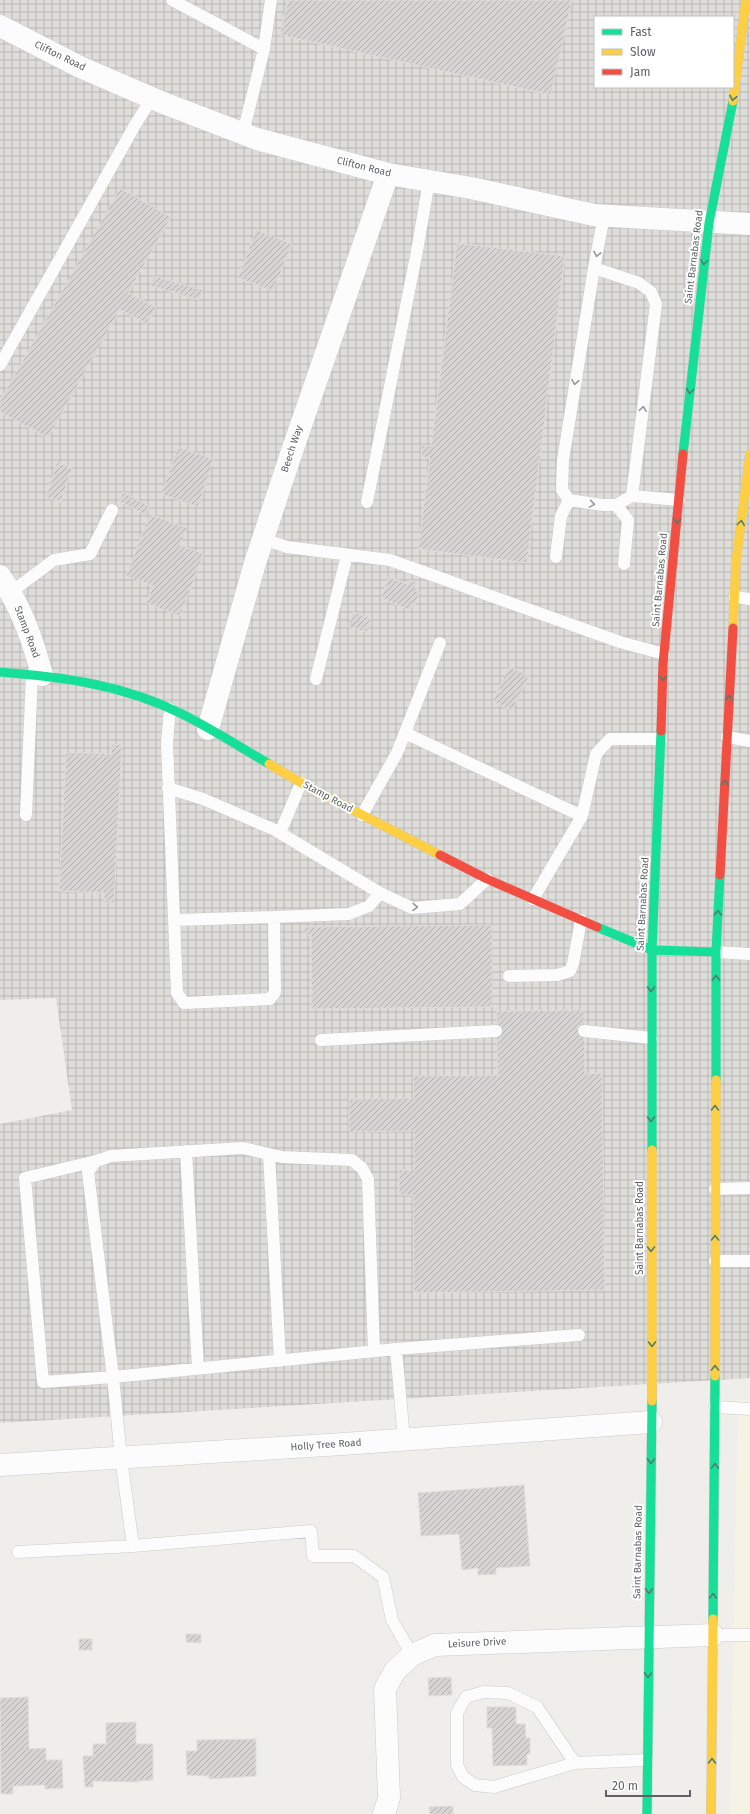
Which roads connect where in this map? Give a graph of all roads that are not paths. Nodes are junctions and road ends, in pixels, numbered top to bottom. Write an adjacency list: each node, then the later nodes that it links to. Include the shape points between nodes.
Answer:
1 (172, 0): 5 (lane)
2 (271, 0): 5 (lane)
3 (746, 0): 11 (main road, Saint Barnabas Road, one-way to 11, via 735,89)
4 (0, 27): 6 (street, Clifton Road, via 80,67)
5 (264, 49): 7 (lane)
6 (152, 98): 7 (street, Clifton Road); 14 (lane)
7 (243, 134): 8 (street, Clifton Road)
8 (388, 174): 9 (street, Clifton Road); 22 (street, Beech Way, via 307,403)
9 (429, 181): 10 (street, Clifton Road); 19 (lane)
10 (604, 216): 11 (street, Clifton Road); 13 (lane, one-way to 13)
11 (709, 223): 12 (street, Clifton Road); 18 (main road, Saint Barnabas Road, one-way to 18)
12 (750, 224)
13 (594, 268): 16 (lane, one-way to 13, via 656,304 651,292 639,283); 17 (lane, one-way to 17, via 563,460 562,490)
14 (0, 365)
15 (750, 454): 27 (main road, one-way to 15, via 736,561)
16 (632, 496): 18 (lane); 20 (lane)
17 (569, 500): 20 (lane, one-way to 20, via 603,506); 24 (lane, via 560,516)
18 (679, 500): 30 (main road, Saint Barnabas Road, one-way to 30)
19 (367, 502)
20 (616, 505): 25 (lane, via 628,520)
21 (112, 510): 26 (lane, via 90,554 54,560)
22 (263, 539): 23 (lane, via 288,547); 35 (street, Beech Way)
23 (347, 555): 30 (lane, via 390,560 620,642); 33 (lane)
24 (556, 557)
25 (624, 564)
26 (5, 584): 32 (street, Stamp Road, via 33,642)
27 (734, 597): 28 (lane); 37 (main road, one-way to 27)
28 (750, 599)
29 (440, 643): 36 (lane)
30 (664, 654): 38 (main road, Saint Barnabas Road, one-way to 38)
31 (0, 672): 32 (main road)
32 (37, 674): 34 (main road, Stamp Road, via 86,681 136,695); 42 (lane)
33 (316, 679)
34 (170, 709): 35 (main road, Stamp Road); 41 (lane, via 167,743)
35 (208, 729): 40 (main road, Stamp Road)
36 (405, 733): 43 (lane, via 397,753); 44 (lane)
37 (727, 737): 39 (lane); 53 (main road, one-way to 37)
38 (661, 739): 44 (lane, via 610,739 596,754); 52 (main road, Saint Barnabas Road)
39 (750, 741)
40 (301, 783): 43 (main road, Stamp Road); 45 (lane)
41 (168, 788): 45 (lane, via 203,799); 50 (lane)
42 (26, 815)
43 (362, 815): 46 (main road, Stamp Road)
44 (582, 816): 48 (lane)
45 (280, 833): 47 (lane)
46 (487, 880): 47 (lane, one-way to 46, via 412,908 460,904); 48 (main road, Stamp Road)
47 (380, 893): 49 (lane, via 369,906 350,914)
48 (533, 899): 51 (main road, Stamp Road)
49 (274, 917): 50 (lane); 50 (lane, via 274,992 270,999 184,1003 177,993)
50 (174, 920)
51 (581, 920): 52 (main road, Stamp Road); 55 (lane, via 570,971 557,975)
52 (652, 950): 53 (main road, Stamp Road); 58 (main road, Saint Barnabas Road, one-way to 58)
53 (716, 952): 54 (lane); 64 (main road, one-way to 53)
54 (750, 954)
55 (509, 976)
56 (496, 1031): 59 (lane)
57 (584, 1031): 58 (lane)
58 (651, 1038): 75 (main road, Saint Barnabas Road, one-way to 75)
59 (321, 1040)
60 (186, 1151): 61 (lane, via 243,1148); 62 (lane, via 111,1156); 71 (lane)
61 (269, 1154): 69 (lane, via 282,1157 352,1160 362,1168 368,1179); 70 (lane)
62 (96, 1161): 72 (lane, via 88,1172); 72 (lane, via 25,1178 43,1382)
63 (750, 1188): 64 (lane)
64 (715, 1189): 65 (main road, one-way to 64)
65 (715, 1260): 66 (lane); 73 (main road, one-way to 65)
66 (750, 1260)
67 (579, 1335): 68 (lane)
68 (396, 1349): 69 (lane); 76 (lane)
69 (374, 1351): 70 (lane)
70 (280, 1360): 71 (lane)
71 (198, 1368): 72 (lane)
72 (113, 1377): 77 (lane)
73 (715, 1407): 74 (lane); 81 (main road, one-way to 73)
74 (750, 1409)
75 (651, 1422): 76 (street, Holly Tree Road); 83 (main road, Saint Barnabas Road, one-way to 83)
76 (404, 1440): 77 (street, Holly Tree Road)
77 (121, 1458): 78 (street, Holly Tree Road); 79 (lane)
78 (0, 1465)
79 (133, 1546): 80 (lane); 84 (lane, via 311,1531 313,1556 354,1556 383,1577 392,1620)
80 (18, 1552)
81 (713, 1635): 82 (lane); 83 (street, Leisure Drive); 89 (main road, one-way to 81)
82 (750, 1635)
83 (648, 1636): 84 (street, Leisure Drive, via 435,1645); 85 (main road, Saint Barnabas Road, one-way to 85)
84 (412, 1655): 87 (street, Leisure Drive, via 395,1671 386,1689 389,1798)
85 (647, 1760): 86 (lane); 88 (main road, Saint Barnabas Road)
86 (575, 1764): 86 (lane, via 537,1707 508,1693 484,1692 466,1697 457,1713 458,1765 463,1777 475,1784 494,1787)
87 (384, 1814)
88 (647, 1814)
89 (711, 1814)

